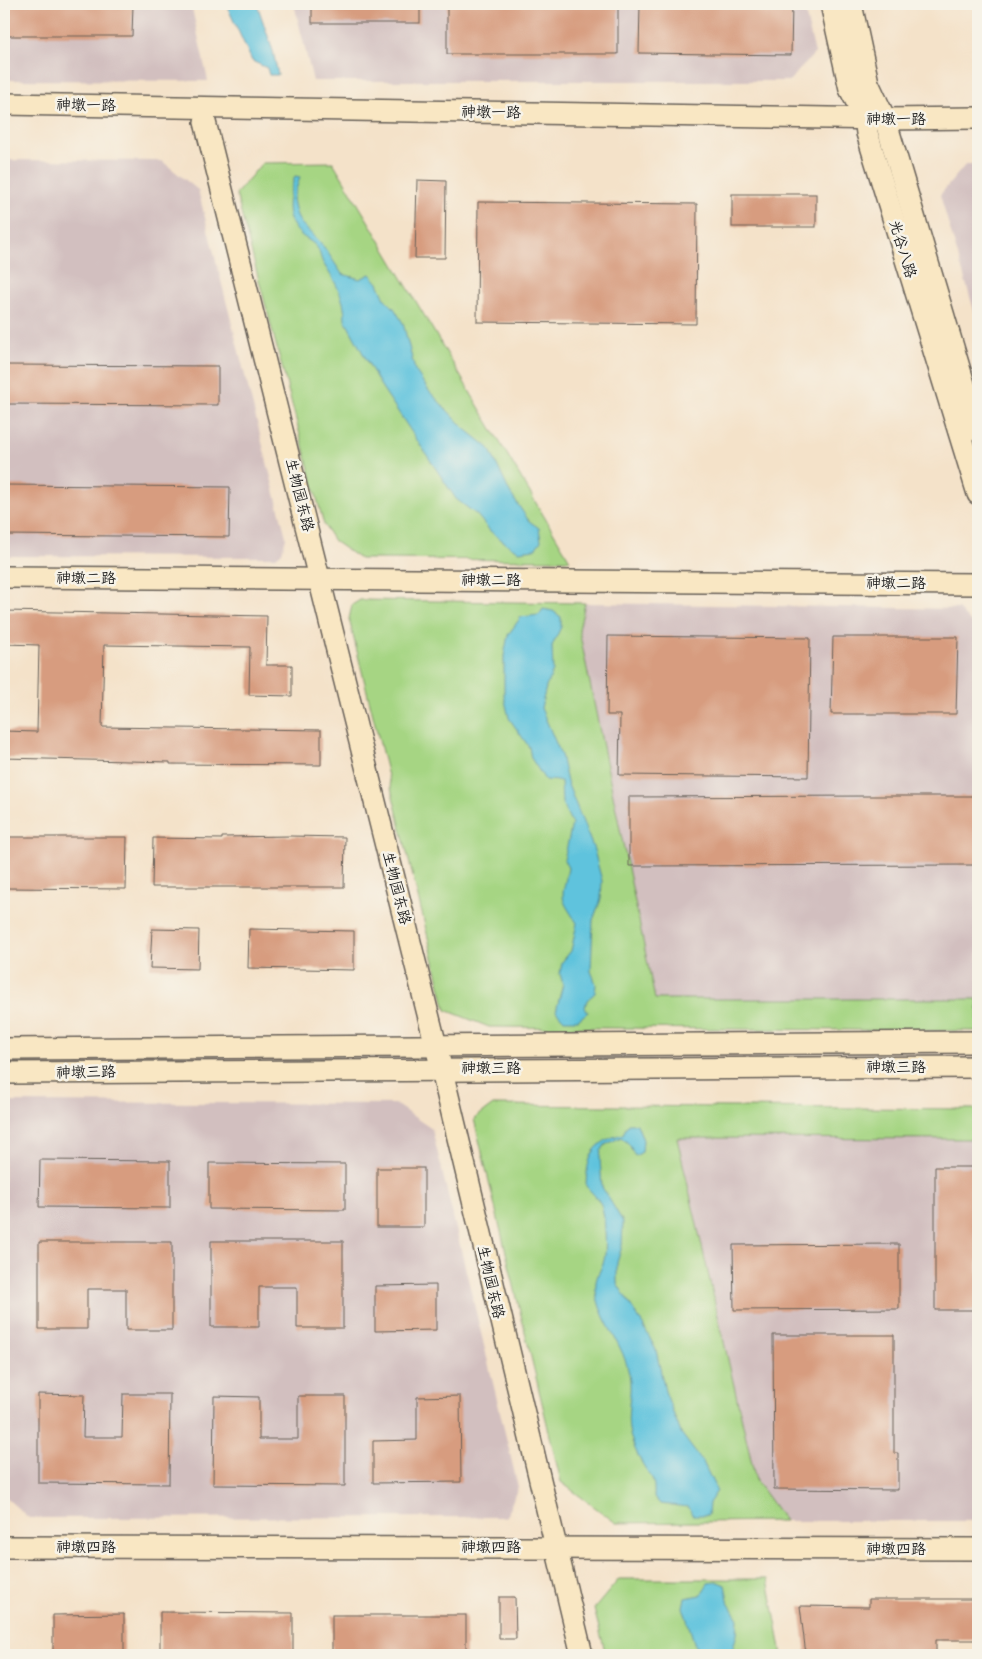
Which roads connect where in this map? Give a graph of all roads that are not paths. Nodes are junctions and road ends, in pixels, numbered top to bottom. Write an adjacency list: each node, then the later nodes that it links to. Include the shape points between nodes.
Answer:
1 (832, 4): 7 (street, 光谷八路, via 850,89)
2 (851, 4): 7 (street, 光谷八路)
3 (4, 104): 7 (street, 神墩一路)
4 (4, 118): 6 (street, 神墩一路)
5 (978, 118): 7 (street, 神墩一路)
6 (206, 122): 7 (street, 神墩一路); 12 (street, 生物园东路)
7 (877, 126): 8 (street, 神墩一路); 9 (street, 光谷八路); 10 (street, 光谷八路)
8 (978, 133)
9 (978, 431)
10 (978, 494)
11 (4, 577): 12 (street, 神墩二路)
12 (321, 579): 13 (street, 神墩二路); 15 (street, 生物园东路)
13 (978, 584)
14 (978, 1042): 15 (street, 神墩三路)
15 (436, 1046): 16 (street, 神墩三路); 18 (street, 生物园东路)
16 (4, 1049)
17 (978, 1067): 18 (street, 神墩三路)
18 (440, 1069): 19 (street, 神墩三路); 21 (street, 生物园东路)
19 (4, 1073)
20 (4, 1546): 21 (street, 神墩四路)
21 (554, 1547): 22 (street, 神墩四路); 23 (street, 生物园东路)
22 (978, 1549)
23 (582, 1655)

